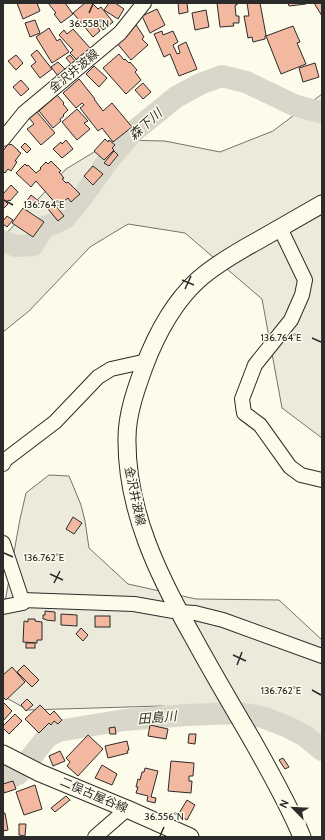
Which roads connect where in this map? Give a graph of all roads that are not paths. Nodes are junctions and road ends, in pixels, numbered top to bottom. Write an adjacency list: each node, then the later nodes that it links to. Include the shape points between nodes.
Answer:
1 (144, 3): 2 (street, 金沢井波線, via 120,33 24,113)
2 (3, 139)
3 (322, 204): 4 (main road, 金沢井波線)
4 (280, 228): 5 (main road, 金沢井波線, via 233,254 198,281 181,298 163,324); 7 (street, via 305,280 302,295 291,320 255,365 242,399 244,413 260,425 290,467 301,474)
5 (146, 361): 6 (street, via 111,369 98,377 55,422); 11 (main road, 金沢井波線, via 129,418 129,479 145,538)
6 (3, 464)
7 (322, 480)
8 (3, 542): 9 (street)
9 (22, 600): 10 (street, via 23,603); 11 (street, via 134,604)
10 (3, 607)
11 (179, 612): 12 (street, via 223,620); 17 (main road, 金沢井波線, via 267,766)
12 (322, 656)
13 (3, 755): 14 (main road, 二俣古屋谷線, via 40,773)
14 (127, 808): 15 (street); 16 (main road, 二俣古屋谷線)
15 (95, 837)
16 (190, 837)
17 (302, 837)

